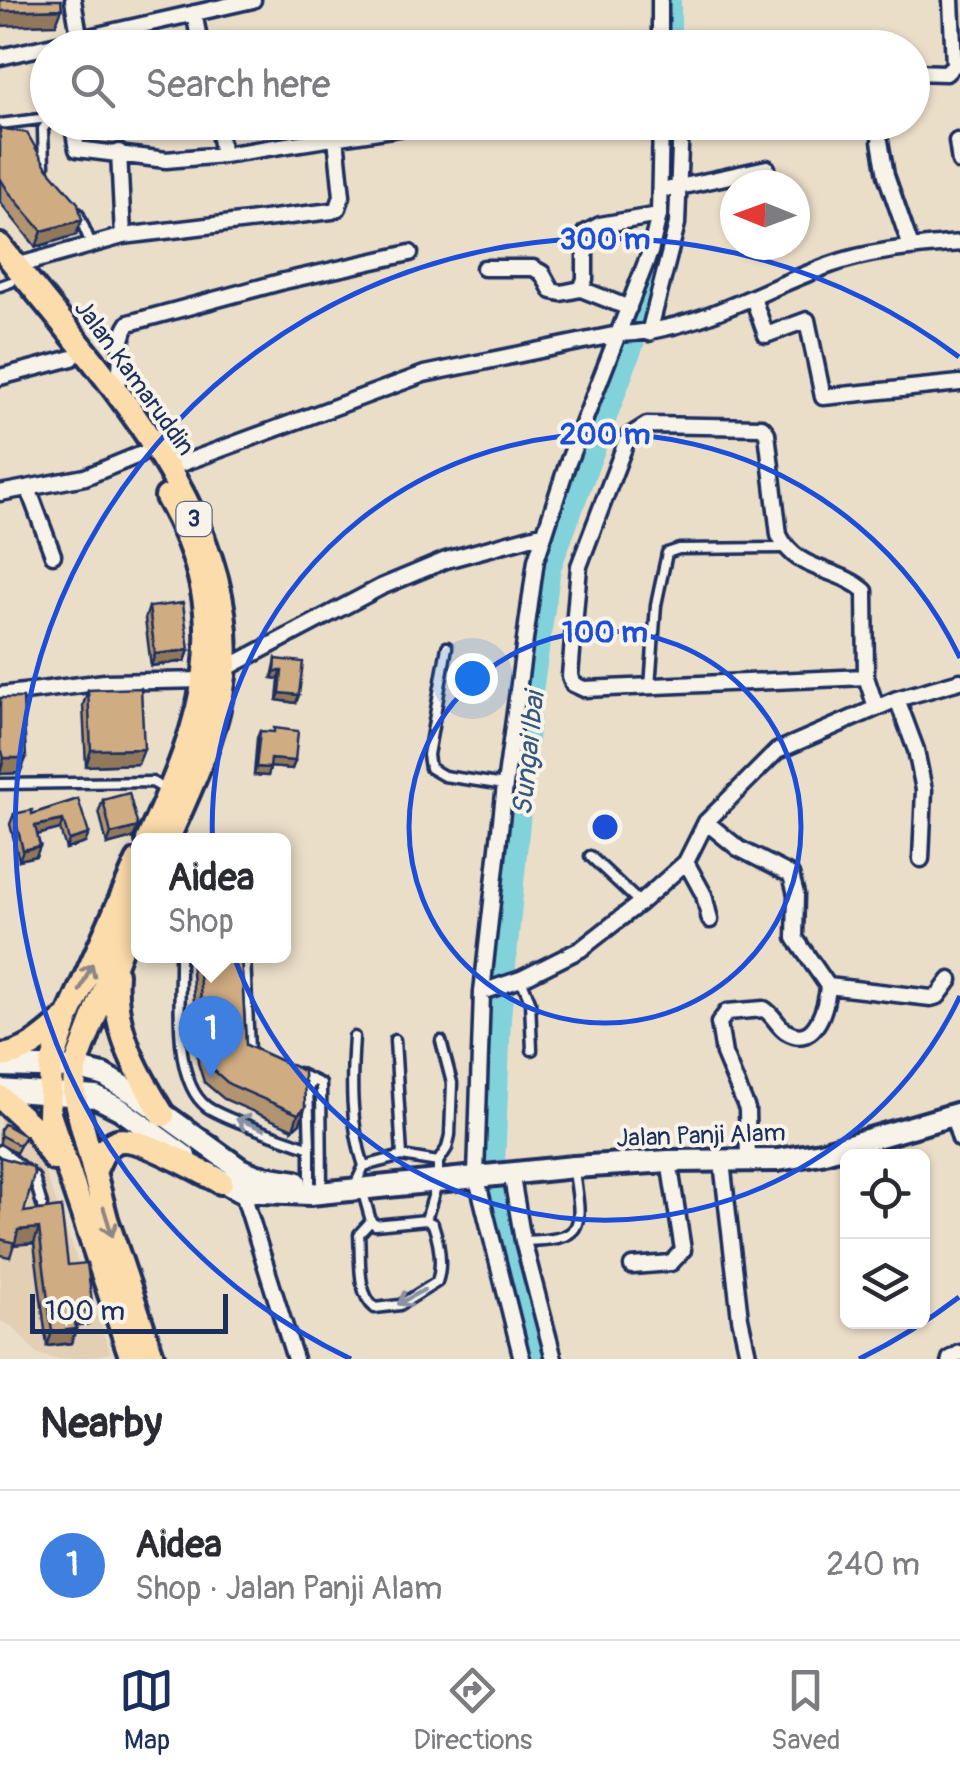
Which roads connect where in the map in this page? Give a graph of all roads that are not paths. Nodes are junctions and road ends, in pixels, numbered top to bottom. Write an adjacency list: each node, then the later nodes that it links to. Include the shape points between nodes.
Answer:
1 (73, 0): 6 (street)
2 (253, 0): 5 (street)
3 (660, 0): 9 (street)
4 (950, 0): 12 (street, via 954,65 946,73)
5 (194, 13): 7 (street); 8 (street)
6 (78, 30)
7 (122, 30)
8 (197, 30)
9 (660, 30)
10 (30, 51): 11 (street)
11 (0, 57)
12 (930, 73)
13 (30, 122): 14 (lane)
14 (0, 124)
15 (43, 140): 28 (lane)
16 (75, 140): 24 (street, via 77,149)
17 (221, 140): 25 (street)
18 (322, 140): 25 (street)
19 (336, 140): 32 (street, via 342,196 332,211)
20 (663, 140): 29 (street)
21 (678, 140): 29 (street)
22 (880, 141): 36 (street)
23 (957, 142): 26 (street)
24 (119, 152): 25 (street, via 166,160); 32 (street)
25 (224, 154)
26 (960, 162)
27 (767, 168): 29 (street)
28 (46, 176)
29 (670, 189): 31 (street); 43 (street, via 677,224)
30 (69, 202): 34 (lane)
31 (659, 215): 40 (street, via 584,234); 42 (street)
32 (123, 236): 34 (street)
33 (960, 243): 36 (street)
34 (91, 244): 39 (street)
35 (0, 246): 39 (highway, Jalan Kamaruddin / 3)
36 (911, 247): 41 (street, via 831,264)
37 (410, 253): 48 (street, via 129,323 121,335 122,377)
38 (484, 268): 40 (street, via 533,268 552,290)
39 (7, 275): 45 (highway, Jalan Kamaruddin / 3); 48 (highway, Jalan Kamaruddin / 3)
40 (581, 289): 42 (street)
41 (754, 303): 43 (street); 47 (street, via 766,335 806,320 823,398)
42 (629, 308): 44 (street)
43 (648, 333): 44 (street)
44 (619, 334): 50 (street, via 424,374); 53 (street)
45 (72, 358): 46 (street); 49 (highway, Jalan Kamaruddin / 3)
46 (0, 377)
47 (960, 384)
48 (114, 391): 50 (highway, Jalan Kamaruddin / 3)
49 (140, 454): 51 (street, via 85,477); 57 (highway, Jalan Kamaruddin / 3, via 193,558)
50 (167, 469): 57 (highway, Jalan Kamaruddin / 3, via 198,527 222,606)
51 (28, 488): 52 (street); 55 (street)
52 (0, 493)
53 (545, 533): 57 (street, via 446,560 381,587); 65 (street, via 526,617)
54 (784, 548): 58 (street, via 863,588); 60 (lane, via 667,553); 60 (street, via 762,427 648,425 628,437 579,566 570,676 584,689)
55 (54, 555)
56 (447, 646): 65 (lane, via 430,768)
57 (216, 674): 61 (street); 66 (highway, Jalan Kamaruddin / 3); 69 (highway, Jalan Kamaruddin / 3, via 209,738)
58 (866, 678): 60 (street); 63 (street)
59 (960, 681): 62 (street)
60 (650, 686)
61 (0, 695)
62 (897, 699): 63 (street); 71 (street, via 924,790)
63 (876, 707): 67 (street, via 777,750)
64 (0, 784): 66 (lane, via 152,782)
65 (505, 785): 83 (street)
66 (170, 793): 68 (highway, Jalan Kamaruddin / 3)
67 (706, 822): 72 (street); 82 (street, via 738,848 791,874 795,938)
68 (151, 833)
69 (170, 833)
70 (590, 856): 74 (lane)
71 (921, 859)
72 (686, 862): 74 (street); 75 (street)
73 (131, 876): 84 (highway, one-way to 73)
74 (640, 903): 80 (street, via 581,949)
75 (710, 920)
76 (131, 921): 94 (highway)
77 (131, 924): 99 (highway, via 115,1004 124,1044)
78 (180, 963): 101 (lane, one-way to 78, via 208,1107 192,1089 183,1068)
79 (244, 963): 90 (lane, via 249,1051)
80 (520, 979): 83 (street); 88 (lane, via 530,1001)
81 (950, 980): 82 (street, via 932,998)
82 (828, 986): 105 (street, via 827,1005 810,1032 786,1032 764,1009 721,1016 724,1054 747,1109)
83 (483, 992): 111 (street)
84 (68, 1016): 89 (highway, via 15,1055); 93 (highway)
85 (354, 1038): 112 (lane)
86 (395, 1040): 103 (lane)
87 (441, 1040): 108 (lane, via 452,1083 450,1135)
88 (532, 1050)
89 (0, 1056)
90 (265, 1058)
91 (0, 1066): 93 (main road)
92 (281, 1066): 95 (lane)
93 (50, 1068): 94 (main road); 96 (highway)
94 (75, 1068): 96 (highway); 99 (main road, via 102,1075)
95 (312, 1080): 101 (lane); 114 (lane, via 321,1084)
96 (62, 1093): 97 (main road); 109 (highway); 113 (main road, via 96,1097); 119 (highway, via 49,1114)
97 (0, 1094): 119 (highway, via 48,1146)
98 (956, 1114): 100 (street); 105 (main road, Jalan Panji Alam, via 821,1153)
99 (163, 1116): 113 (main road)
100 (960, 1138)
101 (310, 1148): 114 (lane)
102 (0, 1150): 115 (lane, via 34,1178)
103 (402, 1156): 108 (lane); 112 (lane)
104 (669, 1161): 106 (main road, Jalan Panji Alam); 107 (main road, Jalan Panji Alam); 120 (street, via 682,1250 672,1264)
105 (748, 1161): 106 (main road, Jalan Panji Alam)
106 (722, 1162): 127 (street)
107 (574, 1167): 110 (main road, Jalan Panji Alam); 118 (lane, via 580,1210 572,1234)
108 (438, 1171): 111 (main road, Jalan Panji Alam); 112 (main road, Jalan Panji Alam); 116 (lane)
109 (94, 1172): 113 (highway, via 104,1150 135,1140); 123 (highway, one-way to 123)
110 (512, 1172): 111 (main road, Jalan Panji Alam); 118 (street)
111 (476, 1175): 125 (street)
112 (361, 1179): 114 (main road, Jalan Panji Alam); 117 (lane)
113 (234, 1181): 114 (main road, Jalan Panji Alam); 124 (street)
114 (316, 1188)
115 (42, 1205)
116 (426, 1220): 117 (lane); 117 (lane, one-way to 117, via 438,1244 437,1282 400,1305 376,1308 363,1290 359,1234)
117 (371, 1221)
118 (523, 1240): 126 (street)
119 (93, 1243): 122 (highway)
120 (632, 1266)
121 (960, 1353): 128 (street)
122 (132, 1359)
123 (153, 1359)
124 (295, 1359)
125 (522, 1359)
126 (554, 1359)
127 (749, 1359)
128 (950, 1359)

